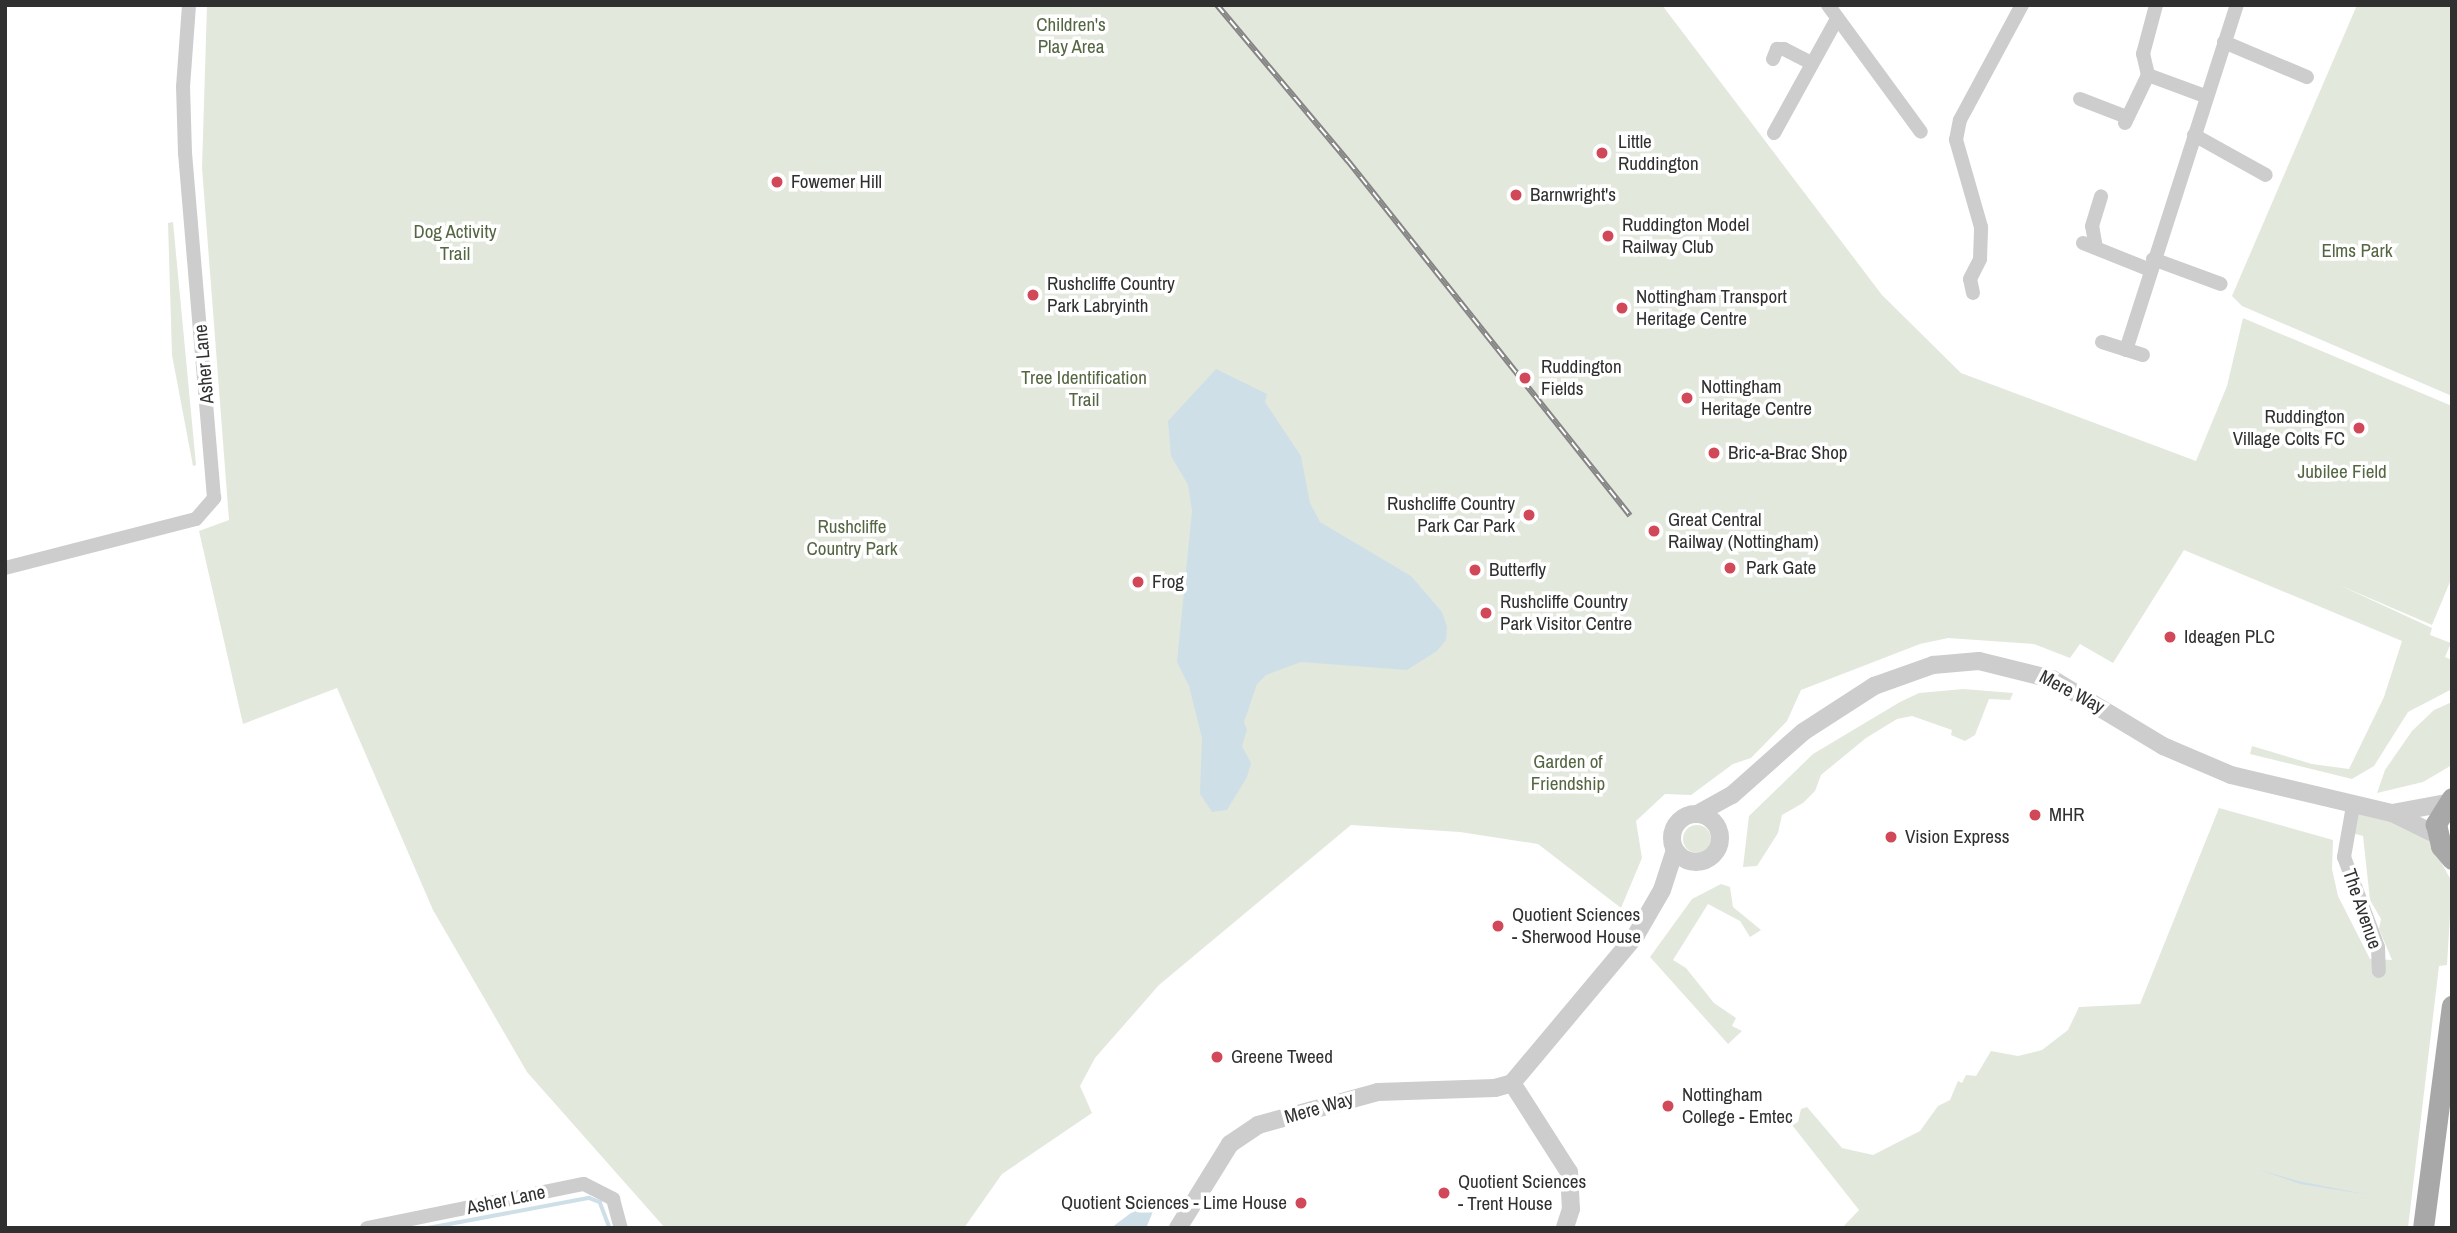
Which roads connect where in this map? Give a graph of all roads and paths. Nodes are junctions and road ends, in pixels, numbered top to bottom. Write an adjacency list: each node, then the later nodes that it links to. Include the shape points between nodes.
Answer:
1 (189, 5): 28 (street, Asher Lane, via 183,87 185,153 214,498 196,519)
2 (1828, 5): 7 (street)
3 (2022, 5): 24 (street, via 1958,130 1957,152 1981,227 1980,258 1970,279)
4 (2237, 5): 8 (street)
5 (2155, 8): 6 (street); 11 (street, via 2143,54)
6 (2170, 15)
7 (1836, 19): 10 (street); 17 (street)
8 (2224, 42): 12 (street); 13 (street)
9 (1773, 59): 10 (street, via 1777,49 1784,49)
10 (1811, 62): 18 (street)
11 (2148, 75): 13 (street); 16 (street)
12 (2307, 77)
13 (2204, 96): 19 (street)
14 (2080, 99): 16 (street)
15 (2147, 114): 16 (street)
16 (2128, 115)
17 (1921, 132)
18 (1774, 133)
19 (2194, 135): 20 (street); 22 (street)
20 (2266, 175)
21 (2101, 196): 22 (street, via 2090,245)
22 (2152, 264): 23 (street); 26 (street)
23 (2221, 284)
24 (1972, 293)
25 (2102, 342): 26 (street)
26 (2126, 350): 27 (street)
27 (2143, 355)
28 (5, 568)
29 (1732, 795): 31 (street, Mere Way, via 1809,728 1874,686 1933,666 1979,661 2052,678 2172,751 2231,775); 32 (street, Mere Way); 34 (street, Mere Way)
30 (2449, 800): 33 (street, Mere Way); 35 (main road, via 2439,813)
31 (2354, 806): 33 (street, Mere Way); 40 (street, The Avenue, via 2344,858 2378,947)
32 (1699, 813): 34 (street); 36 (street, via 1676,825)
33 (2392, 813): 35 (street, Mere Way)
34 (1719, 828): 38 (street, via 1719,847)
35 (2437, 835): 37 (main road)
36 (1675, 850): 38 (street); 39 (street)
37 (2452, 859)
38 (1697, 863): 39 (street)
39 (1662, 890): 42 (street, via 1624,950)
40 (2379, 971)
41 (2452, 1006): 47 (main road)
42 (1512, 1083): 45 (street, Mere Way, via 1495,1088 1378,1092 1258,1125 1230,1144); 46 (street, via 1569,1172 1572,1209)
43 (367, 1228): 44 (street, Asher Lane, via 584,1184 613,1199)
44 (621, 1228)
45 (1178, 1228)
46 (1565, 1228)
47 (2423, 1228)

